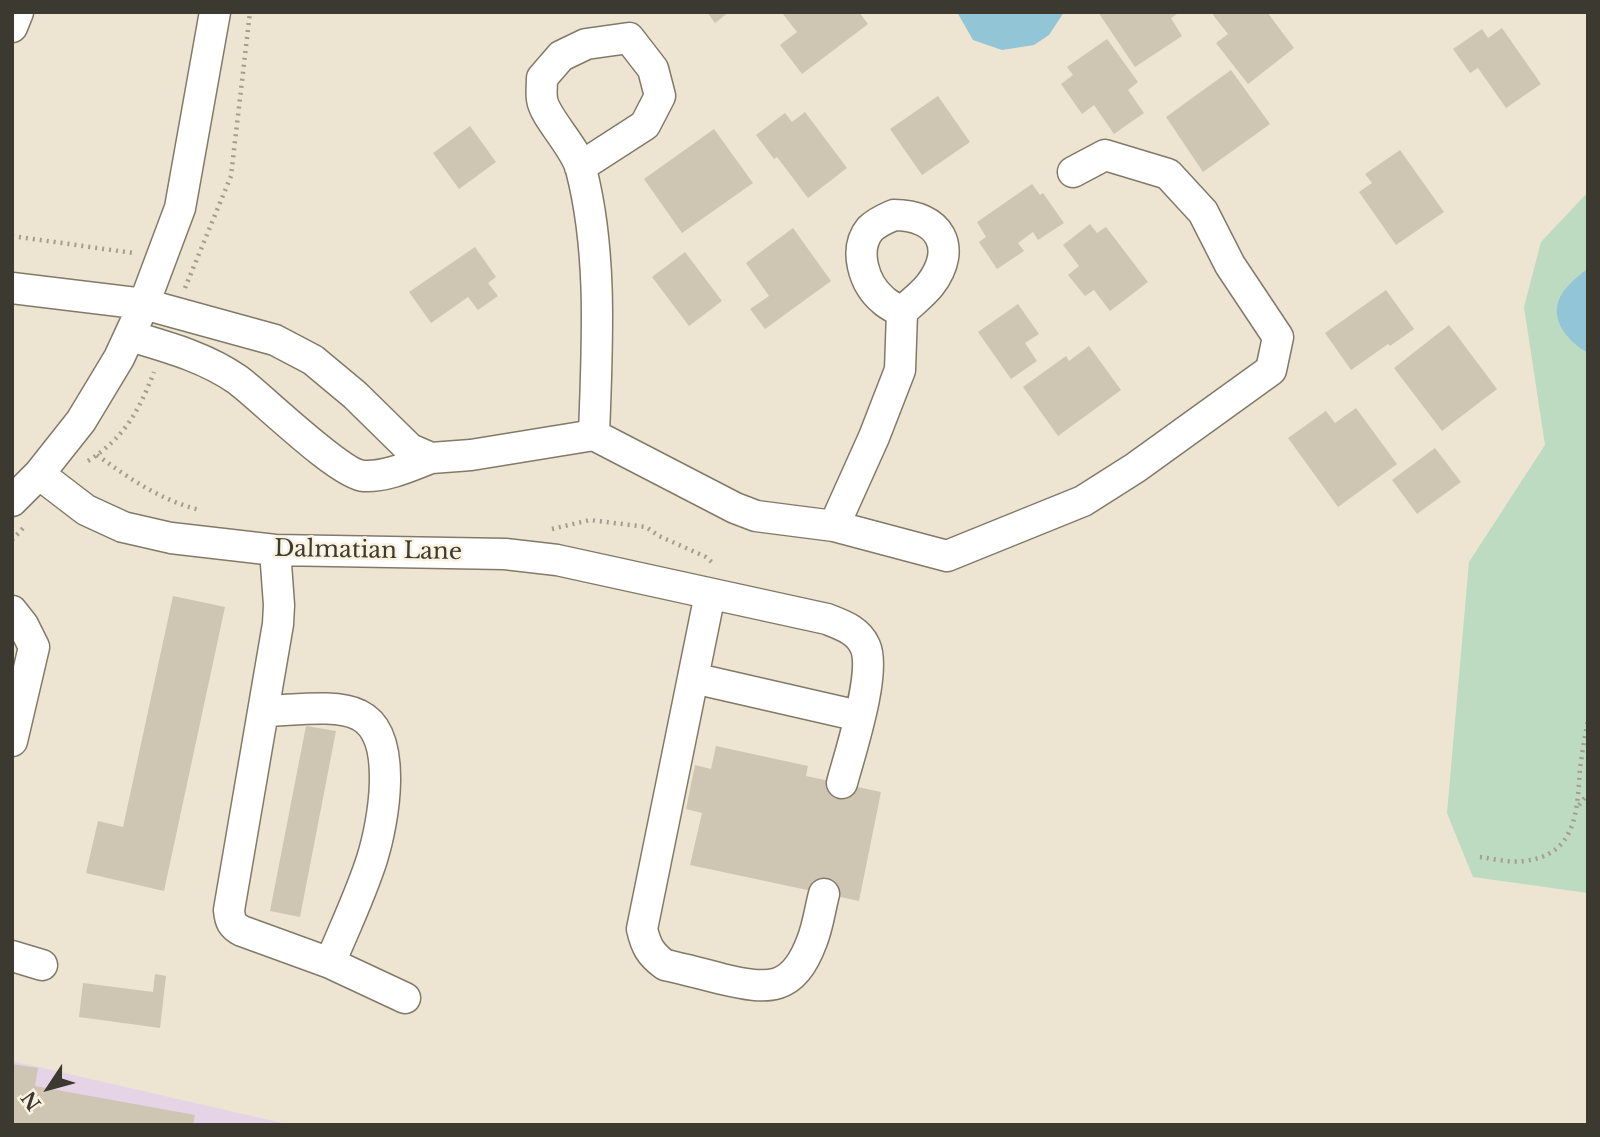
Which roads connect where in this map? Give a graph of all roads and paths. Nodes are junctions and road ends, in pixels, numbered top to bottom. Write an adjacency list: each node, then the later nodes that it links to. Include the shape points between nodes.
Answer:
1 (18, 12): 3 (street)
2 (215, 12): 7 (street, via 180,208)
3 (12, 27)
4 (580, 166): 4 (street, via 542,102 542,78 561,56 586,44 629,38 653,69 660,96 645,124); 13 (street, via 595,266)
5 (1073, 172): 17 (street, via 1105,155 1168,174 1203,212 1230,265 1278,337 1271,370 1083,501 947,556)
6 (12, 236): 7 (path)
7 (162, 257): 8 (path); 10 (street)
8 (195, 264)
9 (12, 288): 10 (street)
10 (144, 304): 12 (street); 14 (street, via 275,340 313,360 410,449)
11 (902, 312): 17 (street, via 900,370)
12 (130, 336): 14 (street, via 193,355 236,379 334,461 362,477 387,474); 15 (street, via 81,421)
13 (594, 435): 14 (street, via 471,456); 17 (street, via 756,516)
14 (431, 458)
15 (40, 474): 16 (street); 18 (street, Dalmatian Lane, via 86,510 123,527 171,538)
16 (12, 501)
17 (834, 526)
18 (275, 550): 19 (street, Dalmatian Lane, via 505,554 557,560); 22 (street, via 278,624)
19 (710, 594): 21 (street); 23 (street, Dalmatian Lane, via 827,619 853,629 865,645 870,665)
20 (12, 611): 25 (street, via 34,648)
21 (693, 678): 23 (street); 30 (street, via 642,929 646,946 665,965 757,987 774,986 791,977 804,959)
22 (264, 711): 32 (street, via 230,920 242,931); 32 (street, via 341,709 361,715 376,732 385,756 382,822 372,861)
23 (859, 716): 26 (street)
24 (1588, 720): 28 (path)
25 (12, 741)
26 (842, 783)
27 (1588, 794): 28 (path)
28 (1579, 805): 29 (path, via 1571,831 1559,848 1524,861)
29 (1480, 857)
30 (824, 894)
31 (12, 956): 33 (street)
32 (330, 963): 34 (street)
33 (42, 965)
34 (405, 998)

